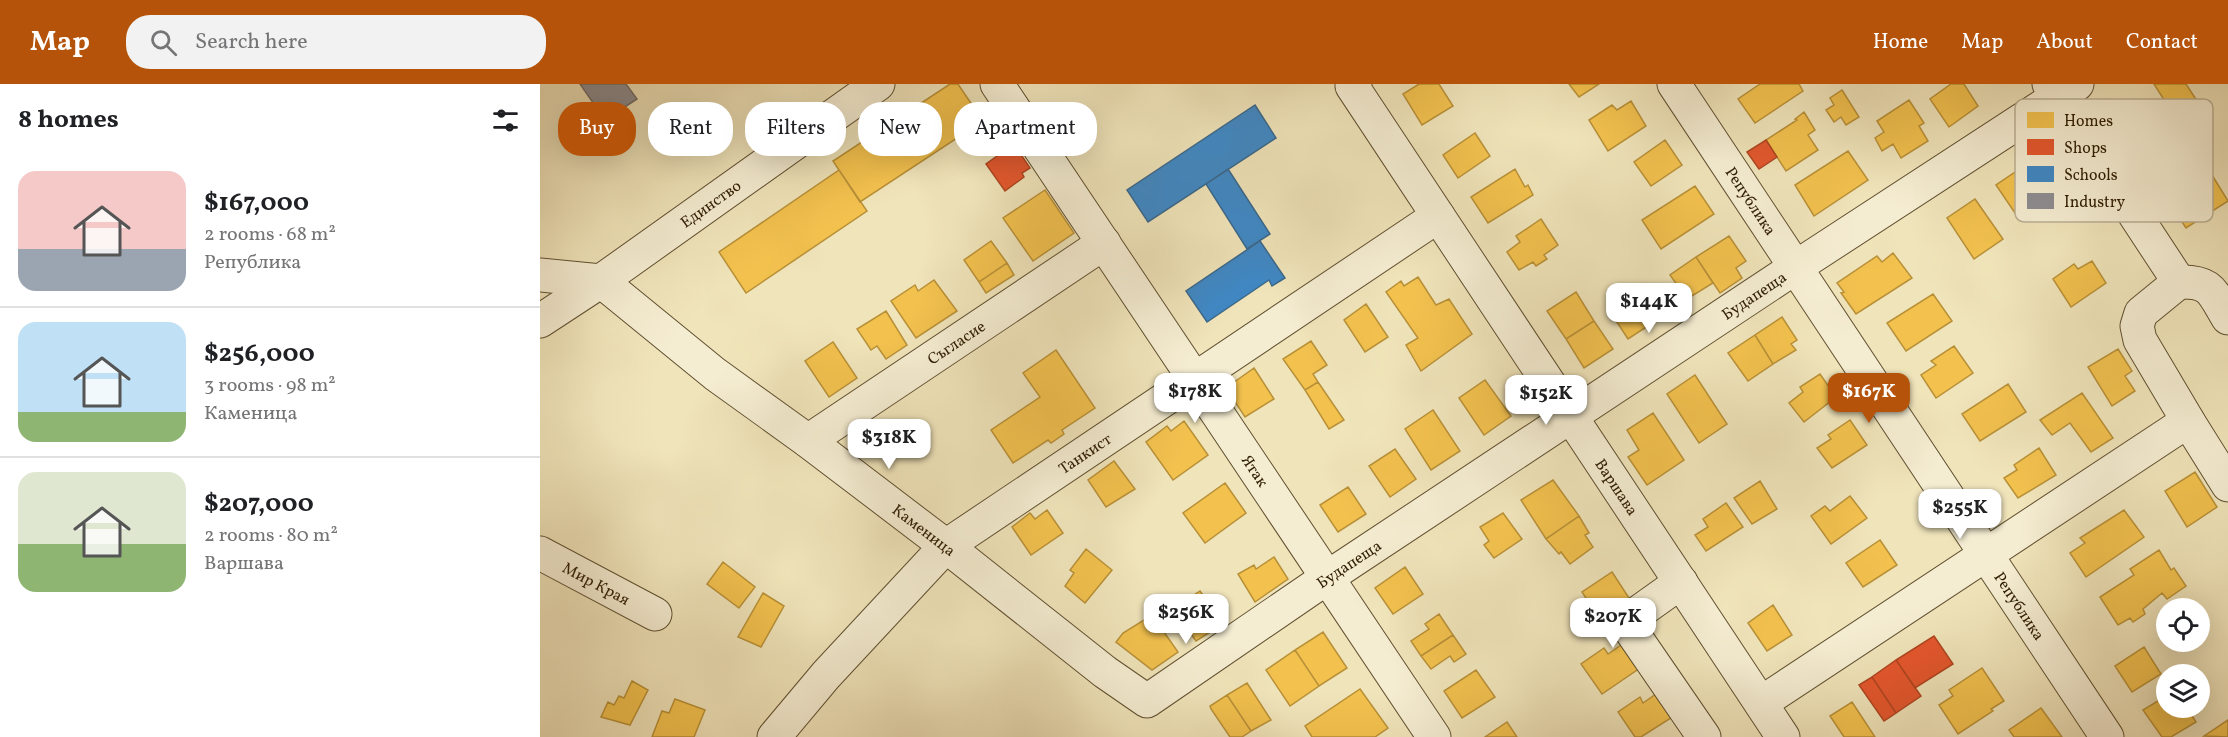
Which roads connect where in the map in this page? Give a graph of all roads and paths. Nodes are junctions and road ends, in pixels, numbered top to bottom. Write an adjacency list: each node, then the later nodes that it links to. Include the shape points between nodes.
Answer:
1 (878, 84): 13 (street, Единство)
2 (997, 84): 10 (street, Ятак)
3 (1674, 84): 11 (street, Република)
4 (1354, 85): 8 (street, Варшава)
5 (2061, 89): 6 (street, Будапеща)
6 (2046, 99)
7 (2015, 120): 11 (street, Будапеща)
8 (1438, 216): 17 (street, Танкист); 18 (street, Варшава)
9 (2142, 222): 14 (street)
10 (1104, 243): 17 (street, Ятак); 20 (street, Съгласие)
11 (1796, 267): 18 (street, Будапеща); 23 (street, Република)
12 (541, 275): 13 (street)
13 (601, 281): 16 (street, Единство); 20 (street, Каменица, via 715,374)
14 (2179, 282): 15 (street, via 2196,281 2209,287); 19 (street, via 2141,313 2137,326 2140,340)
15 (2228, 318)
16 (540, 321)
17 (1195, 378): 22 (street, Танкист); 25 (street, Ятак)
18 (1570, 417): 25 (street, Будапеща); 26 (street, Варшава)
19 (2188, 421): 21 (street); 23 (street)
20 (808, 441): 22 (street, Каменица)
21 (2228, 485)
22 (946, 546): 28 (street, Каменица, via 1147,701); 30 (street, Танкист)
23 (1985, 553): 29 (street); 33 (street, Република)
24 (540, 554): 27 (street, Мир Края)
25 (1328, 577): 28 (street, Будапеща); 31 (street, Ятак)
26 (1681, 582): 29 (street, Варшава); 32 (street, via 1625,622)
27 (655, 614)
28 (1252, 630)
29 (1770, 726)
30 (774, 737)
31 (1434, 737)
32 (1704, 737)
33 (2107, 737)

